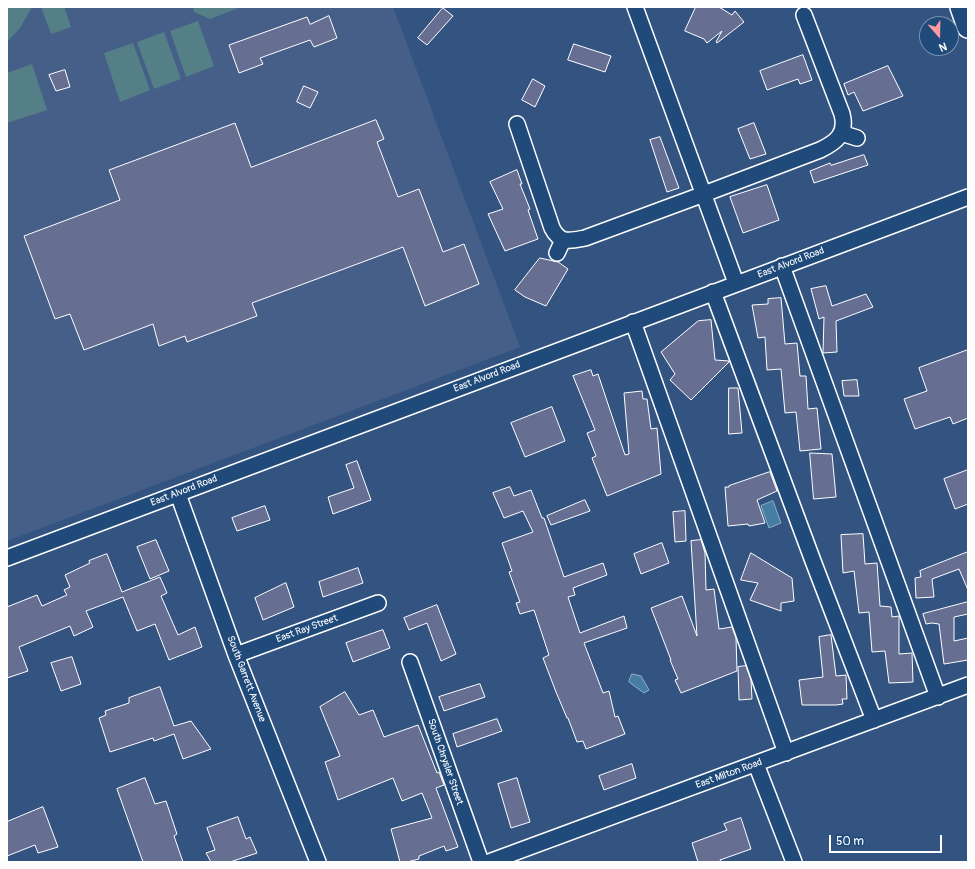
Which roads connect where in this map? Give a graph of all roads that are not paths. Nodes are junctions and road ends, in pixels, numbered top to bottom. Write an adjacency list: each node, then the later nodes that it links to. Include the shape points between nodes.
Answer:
1 (635, 7): 8 (street)
2 (961, 7): 4 (main road)
3 (804, 15): 6 (street, via 842,114 844,121)
4 (968, 27)
5 (517, 124): 8 (street, via 560,246)
6 (841, 133): 7 (street); 8 (street, via 829,146)
7 (857, 138)
8 (704, 194): 11 (street)
9 (968, 197): 10 (street, East Alvord Road)
10 (782, 266): 11 (street, East Alvord Road); 20 (street)
11 (736, 283): 12 (street, East Alvord Road)
12 (713, 292): 13 (street, East Alvord Road); 21 (street)
13 (633, 322): 14 (street, East Alvord Road); 22 (street)
14 (178, 494): 15 (street, East Alvord Road); 17 (street, South Garrett Avenue)
15 (7, 558)
16 (378, 603): 17 (street, East Ray Street)
17 (236, 655): 24 (street, South Garrett Avenue)
18 (410, 662): 25 (street, South Chrysler Street)
19 (968, 685): 20 (street, East Milton Road)
20 (938, 697): 21 (street, East Milton Road)
21 (874, 720): 22 (street, East Milton Road)
22 (786, 753): 23 (street, East Milton Road)
23 (756, 764): 26 (street, East Milton Road); 27 (street)
24 (318, 862)
25 (481, 862)
26 (489, 862)
27 (794, 862)

